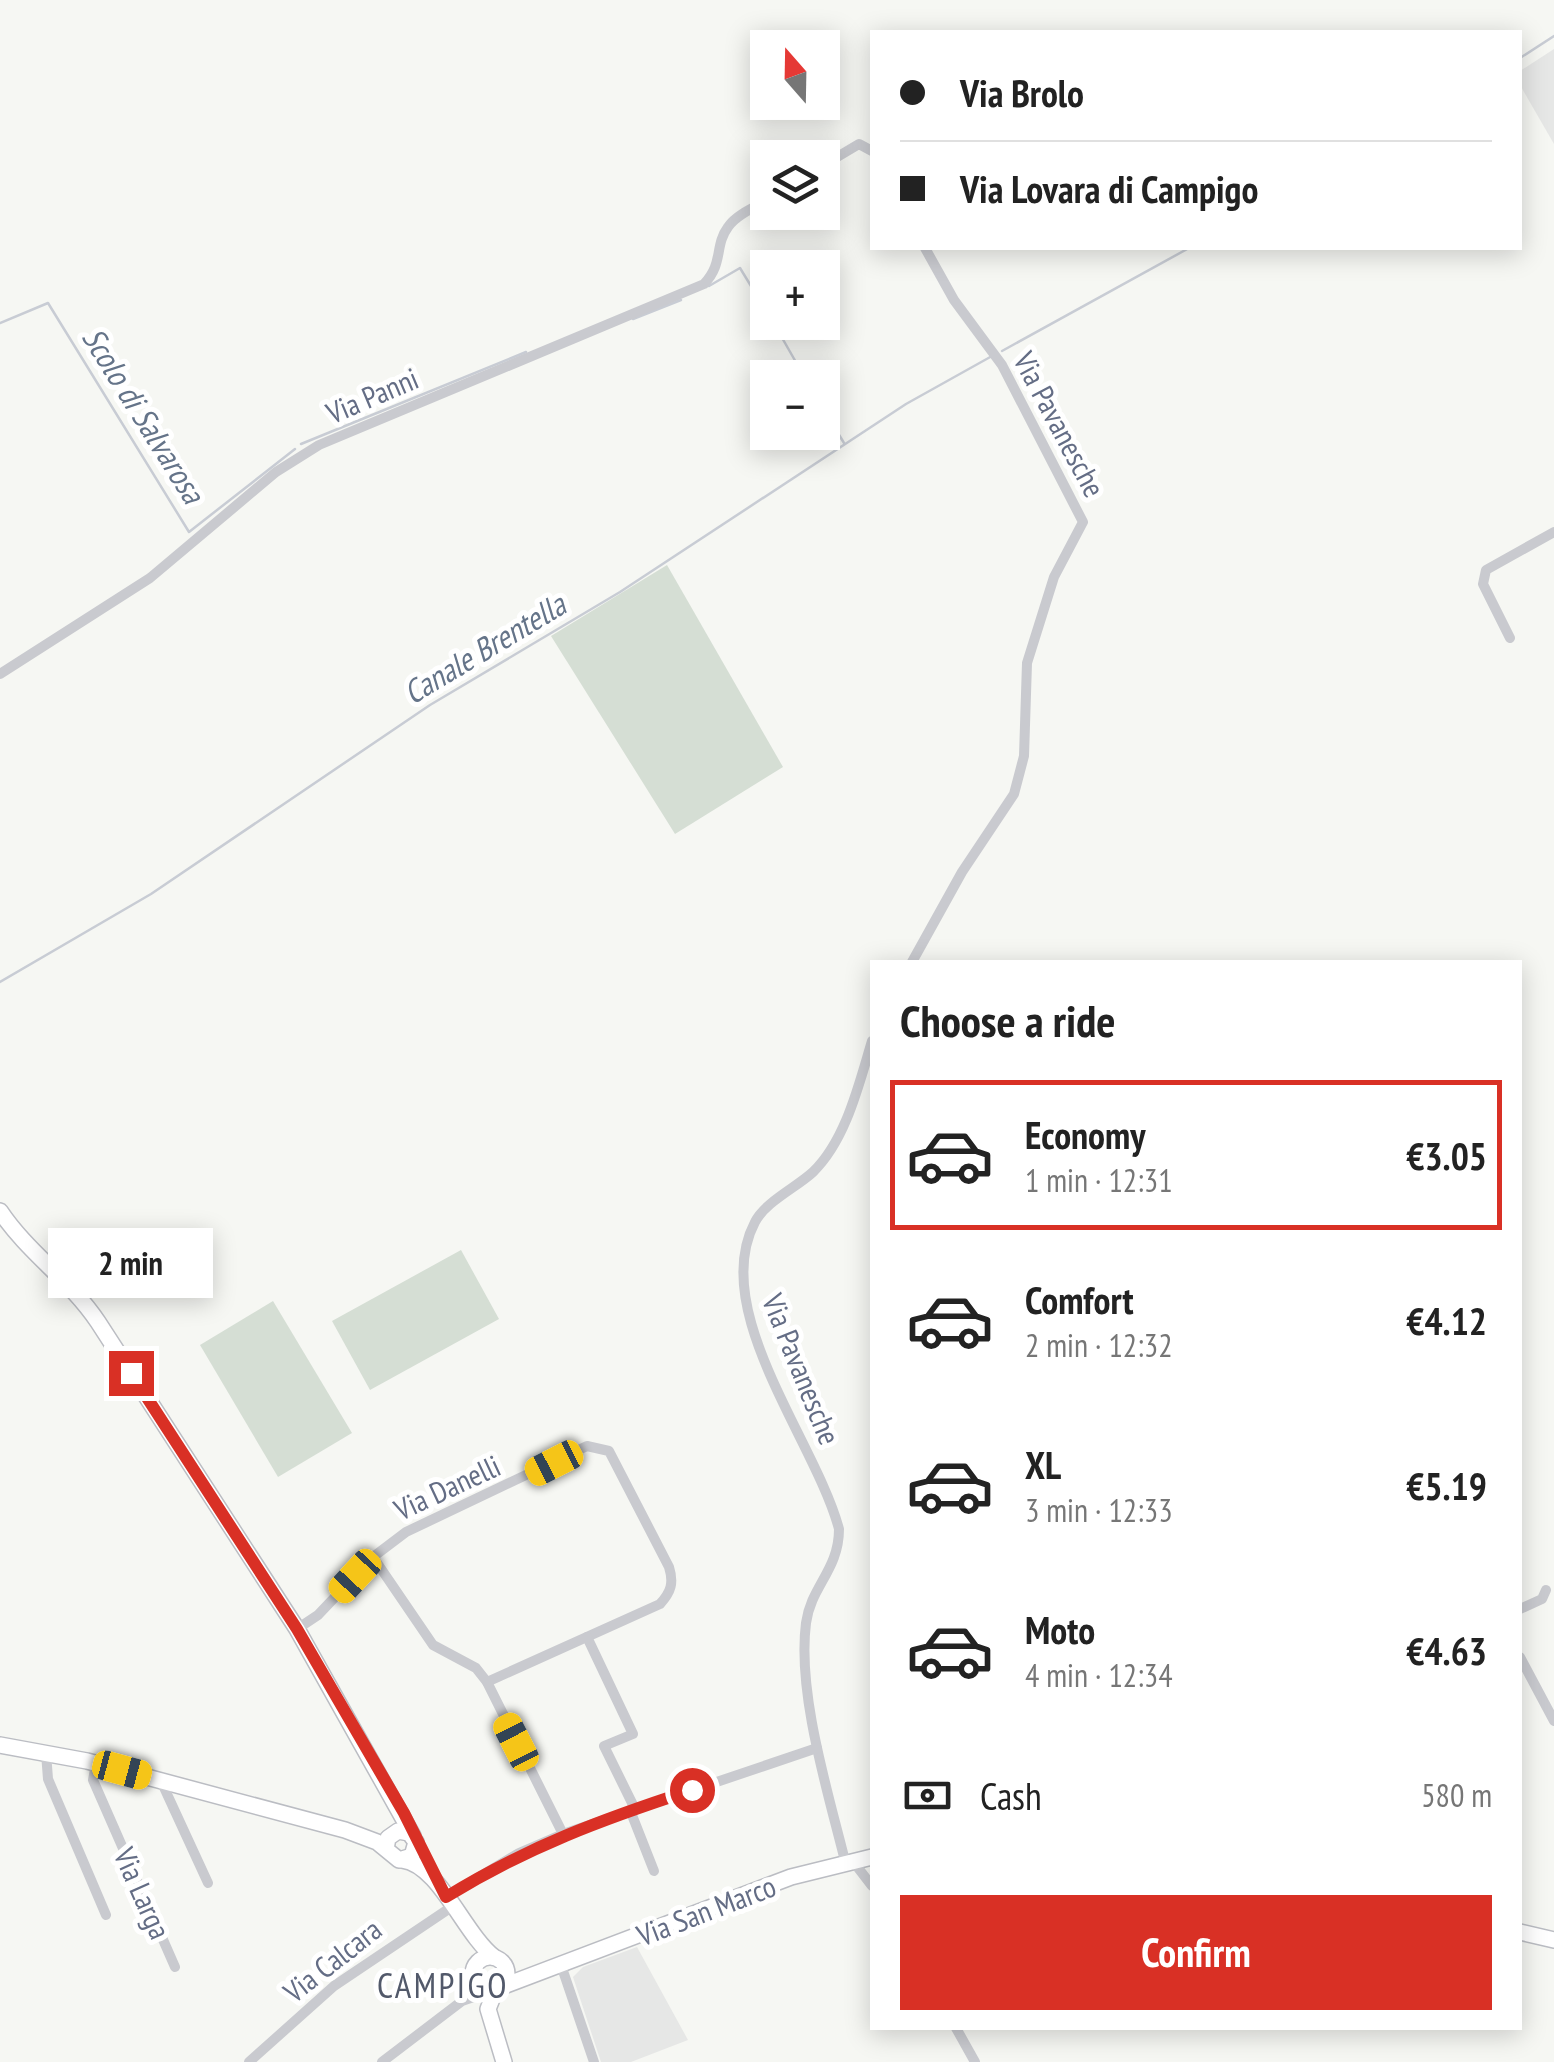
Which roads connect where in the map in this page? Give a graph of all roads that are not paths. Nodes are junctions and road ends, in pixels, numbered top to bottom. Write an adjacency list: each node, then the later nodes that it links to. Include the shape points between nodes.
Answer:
1 (869, 148): 2 (street)
2 (840, 159)
3 (750, 210): 7 (street, Via Panni, via 730,222 715,272 704,284 319,445 276,472 150,578)
4 (926, 250): 8 (street, Via Pavanesche, via 1002,365 1083,522 1054,577 1026,663 1024,756 1014,794)
5 (1554, 532): 6 (street, via 1486,570 1483,584)
6 (1510, 638)
7 (0, 674)
8 (913, 960)
9 (870, 1048): 20 (street, Via Pavanesche, via 850,1113 816,1170 755,1220 740,1279 766,1363 839,1529 839,1552 814,1596 805,1632)
10 (0, 1211): 14 (street, via 92,1313)
11 (373, 1557): 14 (street, Via Danelli); 15 (street, Via Danelli, via 406,1532 587,1446 613,1454 673,1579 660,1604); 17 (street, via 433,1645 476,1668)
12 (1546, 1590): 13 (street)
13 (1522, 1608)
14 (297, 1629): 24 (street)
15 (588, 1637): 17 (street); 25 (street, via 632,1734 604,1746)
16 (1522, 1661): 18 (street)
17 (487, 1682): 26 (street)
18 (1554, 1721)
19 (0, 1745): 21 (street)
20 (817, 1748): 25 (street, Via Calcara); 31 (street, Via Pavanesche)
21 (46, 1753): 22 (street); 36 (street, via 48,1780)
22 (96, 1764): 23 (street); 42 (street, Via Larga, via 93,1780)
23 (161, 1781): 27 (street); 33 (street, Via Larga)
24 (395, 1801): 27 (street, via 400,1819); 28 (street)
25 (632, 1810): 26 (street, Via Calcara); 32 (street)
26 (562, 1834): 35 (street, Via Calcara)
27 (390, 1839): 28 (street); 30 (street, via 392,1858)
28 (414, 1839): 30 (street, via 414,1853); 35 (street)
29 (870, 1857): 31 (street, Via San Marco)
30 (402, 1860): 35 (street, via 420,1865)
31 (849, 1860): 34 (street); 41 (street, Via San Marco)
32 (654, 1871)
33 (208, 1883)
34 (870, 1884)
35 (447, 1898): 37 (street); 47 (street, Via Calcara)
36 (106, 1915)
37 (466, 1928): 40 (street); 44 (street)
38 (1522, 1932): 39 (street)
39 (1554, 1940)
40 (498, 1960): 43 (street, Via San Marco); 44 (street, via 483,1959); 44 (street, via 506,1978)
41 (562, 1965): 43 (street, Via San Marco); 50 (street)
42 (176, 1968)
43 (542, 1971): 44 (street, Via San Marco)
44 (485, 1984): 45 (street); 45 (street); 49 (street)
45 (460, 2003): 48 (street)
46 (957, 2030): 51 (street)
47 (249, 2062)
48 (382, 2062)
49 (504, 2062)
50 (594, 2062)
51 (975, 2062)

